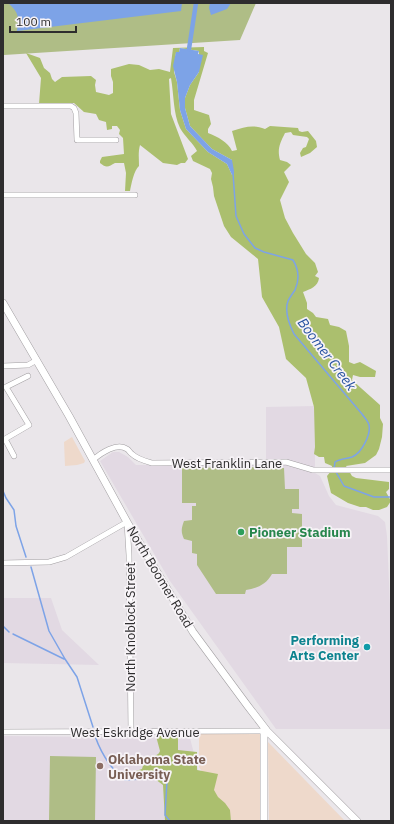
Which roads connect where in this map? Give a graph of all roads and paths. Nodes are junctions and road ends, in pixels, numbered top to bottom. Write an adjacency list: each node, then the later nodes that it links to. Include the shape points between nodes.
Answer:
1 (3, 106): 2 (street, via 71,106 76,113 77,140)
2 (116, 140)
3 (3, 195): 4 (street)
4 (135, 195)
5 (3, 303): 6 (main road, North Boomer Road)
6 (37, 360): 7 (street, via 28,365); 10 (main road, North Boomer Road)
7 (3, 366)
8 (28, 376): 9 (street, via 6,386 29,425 5,439)
9 (14, 456)
10 (93, 460): 11 (street, West Franklin Lane, via 113,448 121,448 152,463 286,462 313,470); 12 (main road, North Boomer Road)
11 (391, 470)
12 (127, 522): 13 (street, via 66,557 48,562); 14 (main road, North Boomer Road, via 193,632); 16 (street, North Knoblock Street)
13 (3, 563)
14 (266, 731): 16 (street, West Eskridge Avenue); 17 (main road); 18 (main road, North Boomer Road)
15 (3, 732): 16 (street, West Eskridge Avenue)
16 (131, 732)
17 (264, 821)
18 (357, 821)

